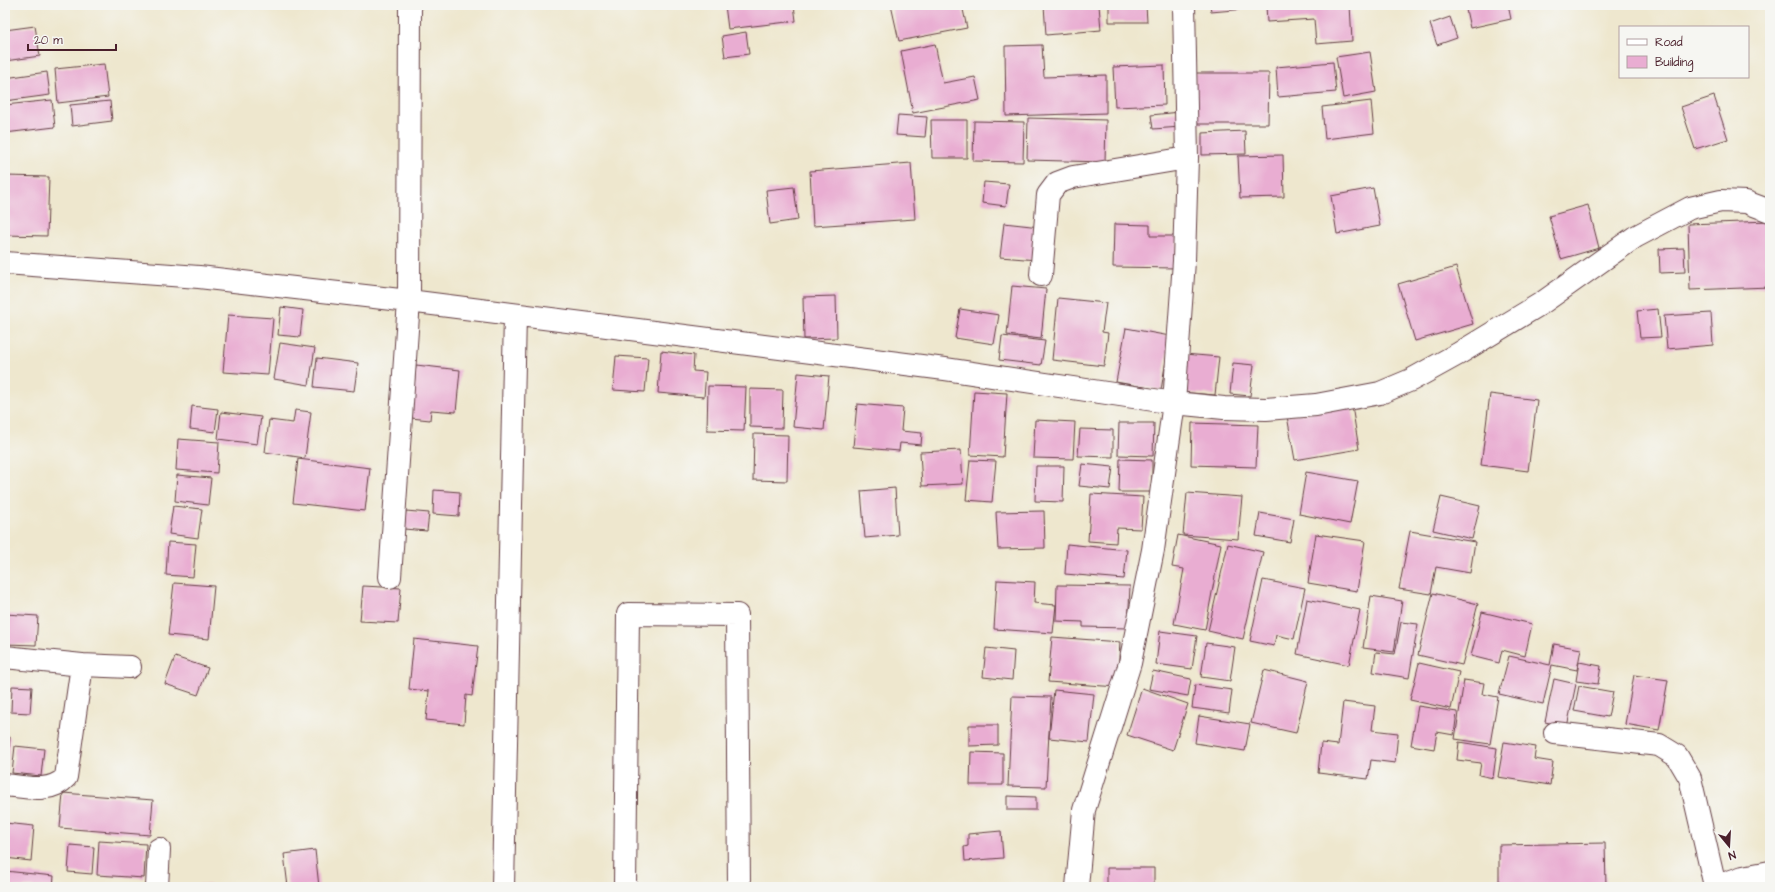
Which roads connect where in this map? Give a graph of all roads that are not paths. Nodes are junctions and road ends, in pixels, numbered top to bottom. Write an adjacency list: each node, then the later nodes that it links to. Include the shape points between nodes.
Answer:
1 (410, 5): 7 (street)
2 (1184, 5): 3 (street)
3 (1187, 158): 6 (street, via 1073,177 1057,183 1048,195); 9 (street, via 1184,262)
4 (1770, 211): 9 (street, via 1746,202 1721,201 1690,208 1636,237 1542,303 1458,354 1380,393 1316,405 1266,409)
5 (5, 263): 7 (street, via 199,277)
6 (1041, 275)
7 (409, 301): 8 (street); 10 (street)
8 (515, 315): 9 (street, via 945,369); 20 (street)
9 (1174, 403): 23 (street, via 1153,550 1130,663 1084,810)
10 (390, 577)
11 (5, 657): 12 (street)
12 (82, 665): 13 (street); 15 (street, via 66,777 60,783 46,788)
13 (130, 667)
14 (1555, 733): 18 (street, via 1659,745 1677,756 1690,778)
15 (5, 785)
16 (159, 849): 19 (street)
17 (1770, 872): 18 (street, via 1743,876)
18 (1714, 886)
19 (157, 887)
20 (503, 887)
21 (625, 887): 22 (street, via 628,614 737,616)
22 (739, 887)
23 (1076, 887)

